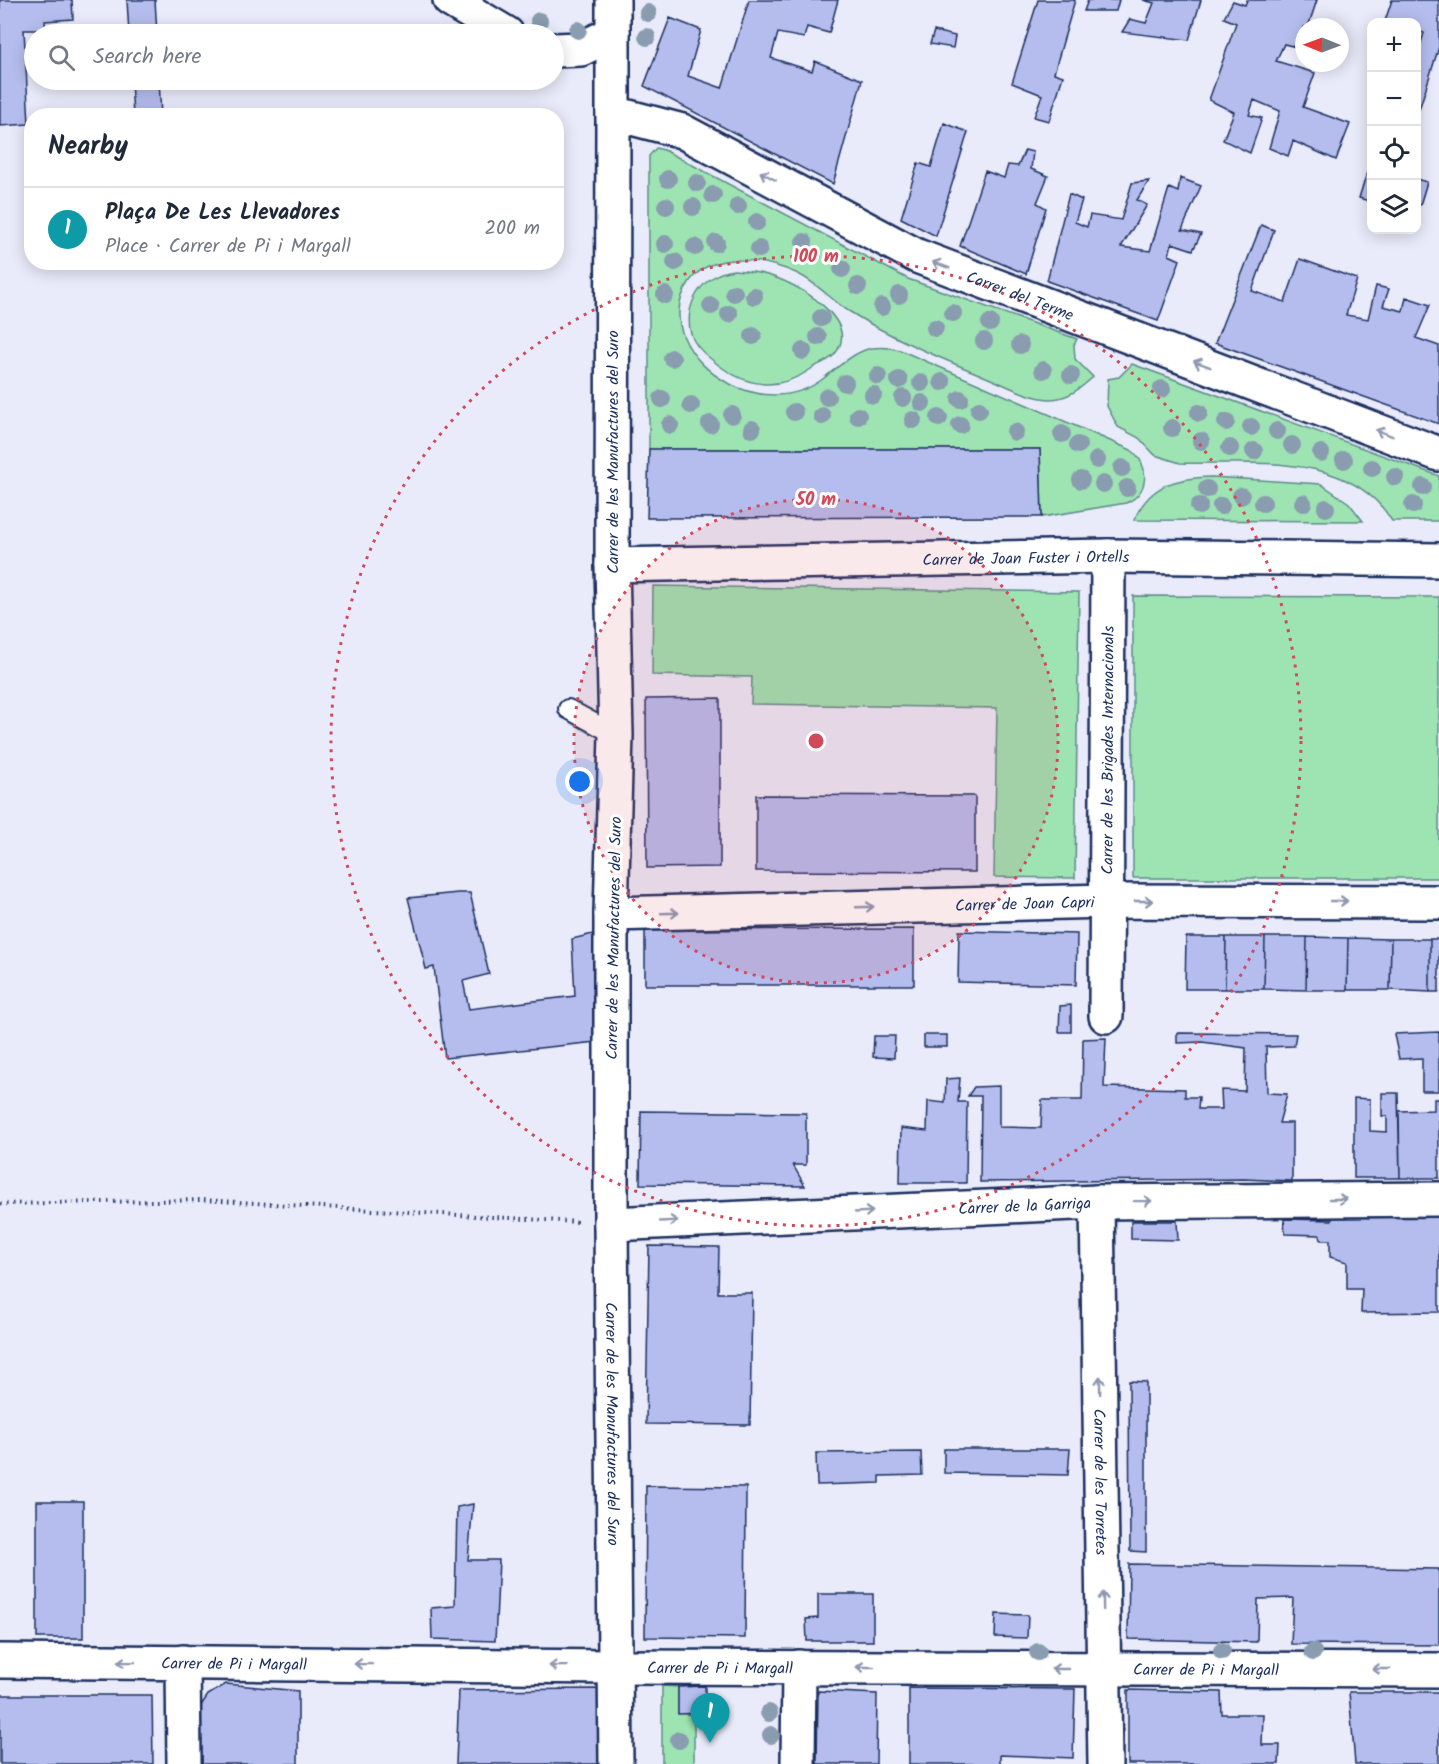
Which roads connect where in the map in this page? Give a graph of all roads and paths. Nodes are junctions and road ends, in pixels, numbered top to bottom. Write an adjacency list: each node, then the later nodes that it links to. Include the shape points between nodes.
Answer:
1 (450, 0): 3 (street)
2 (613, 0): 4 (street, Carrer de les Manufactures del Suro)
3 (490, 24)
4 (613, 33): 5 (street, via 581,49); 6 (street, Carrer de les Manufactures del Suro)
5 (564, 50)
6 (613, 112): 7 (street, Carrer del Terme, one-way to 6, via 917,256 682,131); 10 (street, Carrer de les Manufactures del Suro)
7 (1439, 454)
8 (1108, 556): 9 (street, Carrer de Joan Fuster i Ortells); 10 (street, Carrer de Joan Fuster i Ortells); 13 (street, Carrer de les Brigades Internacionals)
9 (1439, 560)
10 (612, 565): 12 (street, Carrer de les Manufactures del Suro)
11 (568, 709): 12 (lane)
12 (616, 735): 15 (street, Carrer de les Manufactures del Suro)
13 (1107, 901): 14 (street, Carrer de Joan Capri, one-way to 14); 15 (street, Carrer de Joan Capri, one-way to 13); 16 (street, Carrer de les Brigades Internacionals)
14 (1439, 902)
15 (611, 914): 20 (street, Carrer de les Manufactures del Suro)
16 (1106, 1016)
17 (1439, 1199): 18 (street, Carrer de la Garriga, one-way to 17)
18 (1097, 1202): 20 (street, Carrer de la Garriga, one-way to 18); 25 (street, Carrer de les Torretes, one-way to 18)
19 (0, 1204): 20 (path, via 202,1200)
20 (611, 1224): 23 (street, Carrer de les Manufactures del Suro)
21 (0, 1661): 22 (street, Carrer de Pi i Margall, one-way to 21)
22 (183, 1662): 23 (street, Carrer de Pi i Margall, one-way to 22); 27 (street)
23 (616, 1667): 24 (street, Carrer de Pi i Margall); 28 (street, Carrer de les Manufactures del Suro)
24 (799, 1667): 25 (street, Carrer de Pi i Margall, one-way to 24); 29 (street)
25 (1104, 1669): 26 (street, Carrer de Pi i Margall, one-way to 25); 30 (street, Carrer de les Torretes)
26 (1439, 1670)
27 (184, 1764)
28 (616, 1764)
29 (798, 1764)
30 (1105, 1764)

